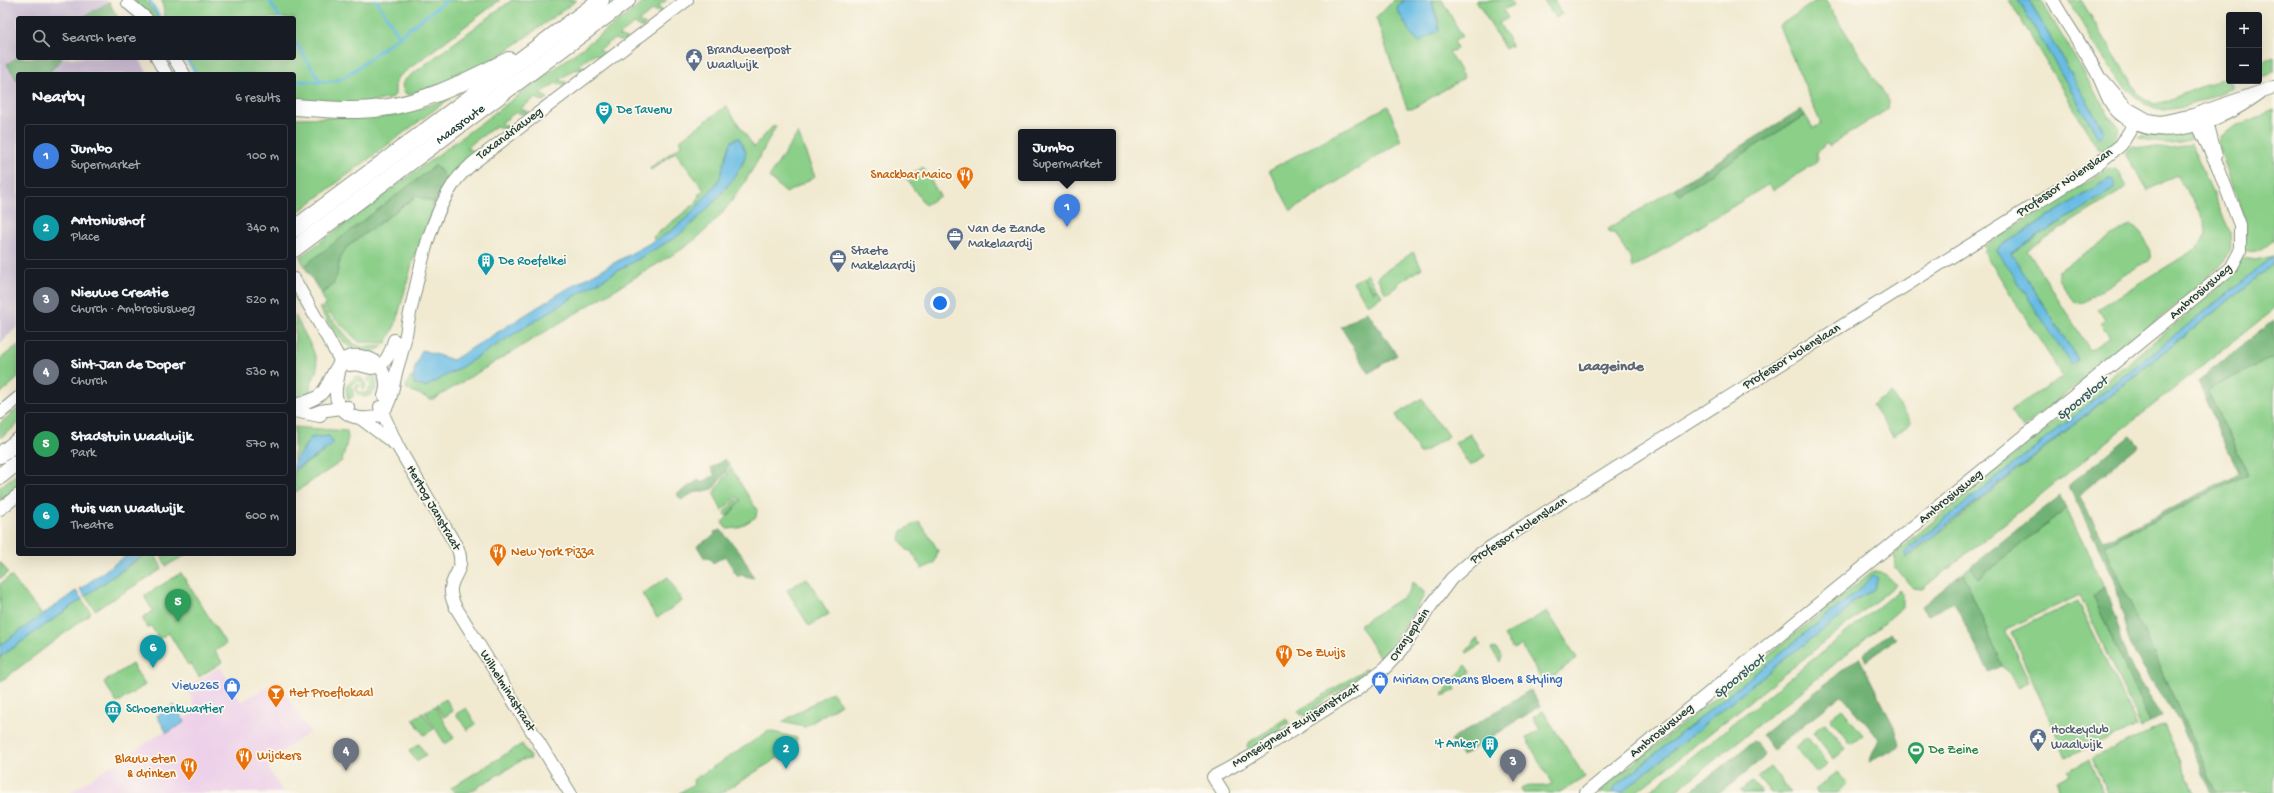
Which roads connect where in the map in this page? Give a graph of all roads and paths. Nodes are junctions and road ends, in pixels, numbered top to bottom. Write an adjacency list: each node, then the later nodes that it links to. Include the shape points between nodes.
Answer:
1 (601, 0): 8 (highway, Maasroute)
2 (627, 0): 18 (highway, Maasroute)
3 (687, 0): 20 (main road, Taxandriaweg, via 473,163 454,182 438,212)
4 (2053, 0): 16 (main road, via 2098,76)
5 (127, 1): 6 (main road); 7 (main road)
6 (133, 16)
7 (144, 16)
8 (543, 43): 14 (highway, via 457,86 419,100 382,108 356,110); 17 (highway, Maasroute)
9 (158, 60): 11 (main road)
10 (175, 60): 12 (main road)
11 (165, 72)
12 (183, 72)
13 (2274, 87): 15 (main road, via 2246,103)
14 (296, 107)
15 (2200, 118): 16 (main road, via 2176,129 2160,131); 43 (main road, Ambrosiusweg, via 2241,233 2240,251 2231,268)
16 (2137, 119): 39 (main road, Professor Nolenslaan, via 2121,145 2096,166 1478,556 1451,579)
17 (296, 227)
18 (299, 245)
19 (296, 282): 21 (main road)
20 (408, 322): 23 (main road, Taxandriaweg); 27 (main road, Taxandriaweg, via 394,388)
21 (330, 342): 22 (main road); 24 (main road, via 329,352)
22 (354, 356): 23 (main road); 24 (main road)
23 (375, 362): 24 (main road, via 372,368 353,364); 27 (main road, via 384,374 386,385)
24 (335, 372): 26 (main road, via 319,395); 30 (main road, via 336,393)
25 (16, 400): 29 (main road)
26 (296, 405)
27 (383, 407): 30 (main road); 30 (main road, via 371,418); 32 (main road, Hertog Janstraat, via 395,430)
28 (296, 411): 30 (main road)
29 (0, 413)
30 (350, 414): 32 (main road, Hertog Janstraat)
31 (16, 443): 33 (highway)
32 (398, 447): 38 (main road, Hertog Janstraat, via 458,549 460,571)
33 (0, 455)
34 (16, 464): 35 (highway)
35 (0, 476)
36 (16, 497): 37 (main road)
37 (0, 509)
38 (450, 586): 41 (main road, Wilhelminastraat, via 455,606)
39 (1439, 594): 40 (main road, Oranjeplein, via 1402,650)
40 (1378, 674): 42 (main road, Monseigneur Zwijsenstraat, via 1248,758 1213,777)
41 (570, 793)
42 (1223, 793)
43 (1586, 793)

